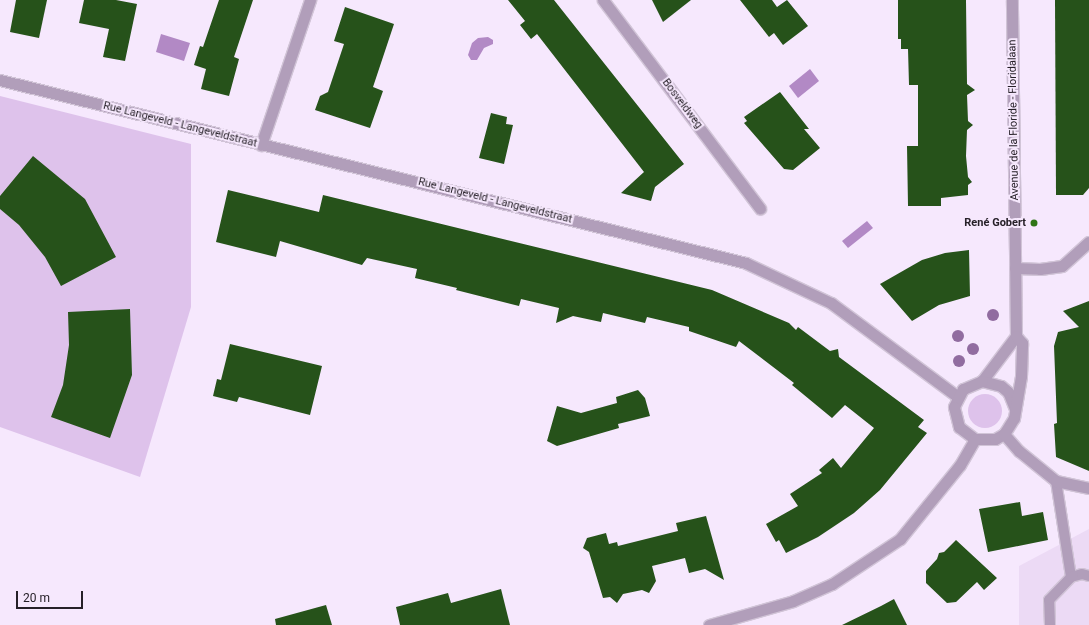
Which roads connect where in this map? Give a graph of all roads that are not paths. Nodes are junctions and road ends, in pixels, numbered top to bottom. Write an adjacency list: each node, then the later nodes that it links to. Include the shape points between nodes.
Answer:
1 (310, 0): 5 (street)
2 (603, 0): 6 (street, Bosveldweg)
3 (1012, 0): 8 (street, Avenue de la Floride - Floridalaan)
4 (0, 80): 5 (street, Rue Langeveld - Langeveldstraat)
5 (261, 145): 11 (street, Rue Langeveld - Langeveldstraat, via 746,263 831,303)
6 (760, 208)
7 (1089, 242): 8 (street, via 1062,266 1040,269)
8 (1015, 268): 9 (street, Avenue de la Floride - Floridalaan)
9 (1016, 336): 10 (street); 12 (street, Avenue de la Floride - Floridalaan, via 1022,343)
10 (982, 381): 11 (street, via 972,383); 12 (street, via 1001,386 1008,392)
11 (958, 397): 14 (street, via 954,407 959,427)
12 (1015, 409): 13 (street, Avenue de la Floride - Floridalaan, via 1014,418)
13 (1004, 434): 14 (street, via 996,439); 15 (street, via 1019,451)
14 (975, 439): 19 (street, via 960,465 900,539 826,587 793,601)
15 (1056, 481): 16 (street); 18 (lane)
16 (1089, 488)
17 (1089, 576): 18 (lane, via 1082,574)
18 (1071, 577): 20 (lane, via 1049,600)
19 (709, 625)
20 (1050, 625)

